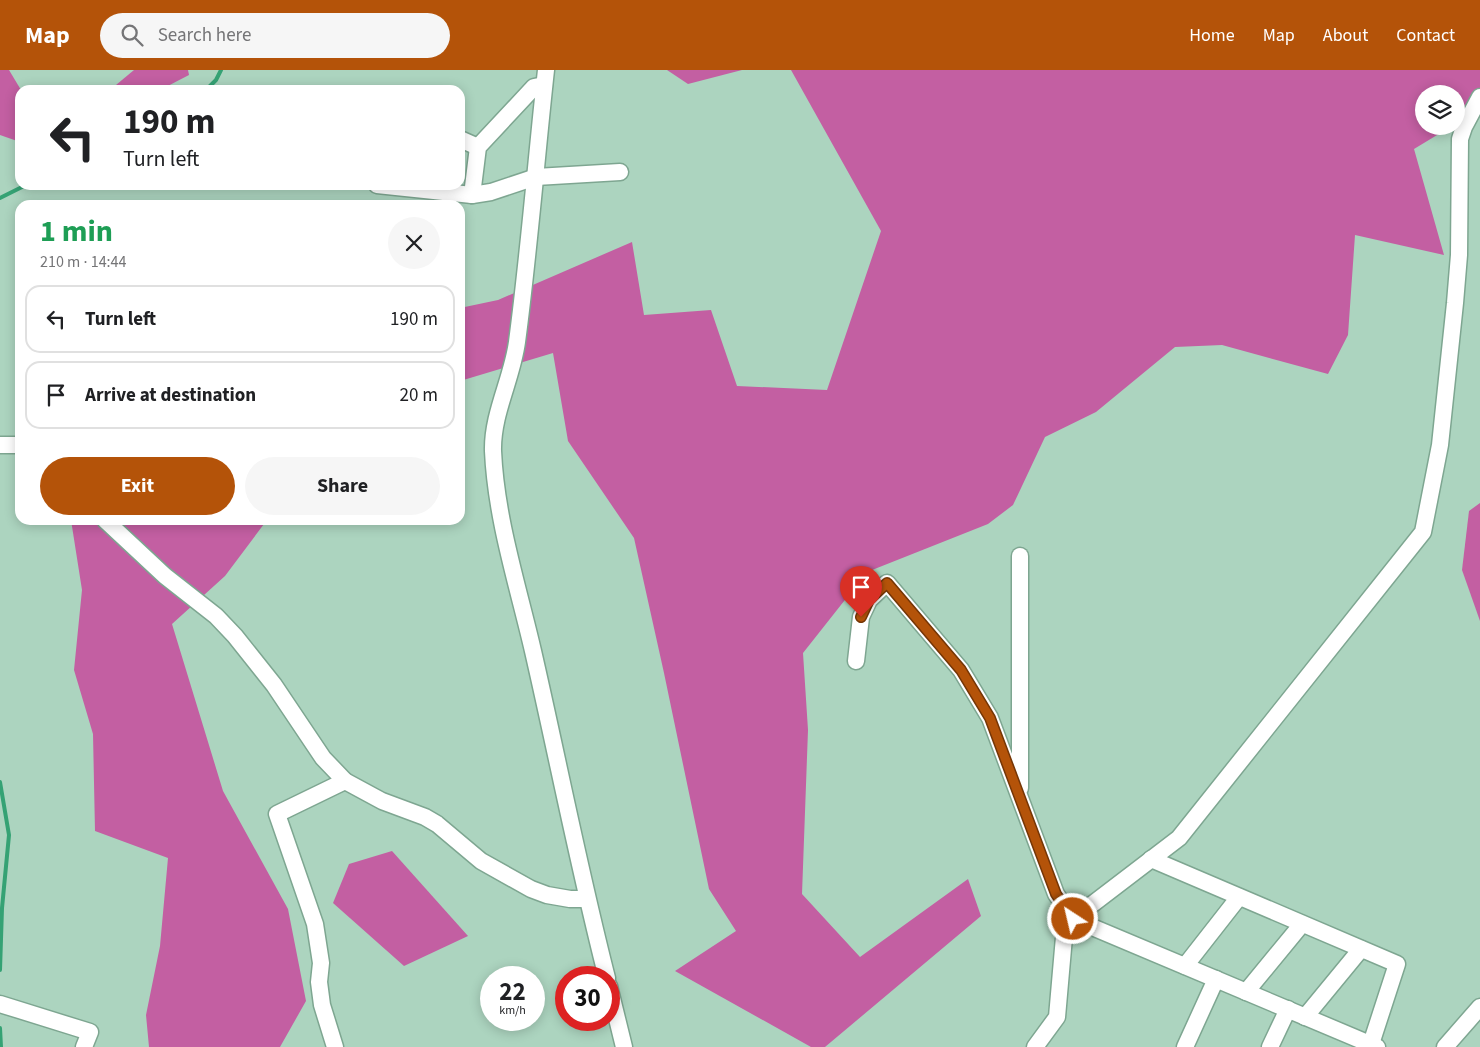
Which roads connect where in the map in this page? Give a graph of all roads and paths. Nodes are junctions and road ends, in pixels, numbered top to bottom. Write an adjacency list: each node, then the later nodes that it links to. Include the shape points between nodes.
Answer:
1 (545, 77): 4 (street); 6 (street)
2 (1480, 96): 16 (street, via 1460,138 1459,255 1455,303 1440,445 1423,532 1179,838)
3 (465, 141): 4 (street)
4 (478, 146): 8 (street)
5 (620, 172): 6 (street)
6 (536, 177): 8 (street); 18 (street, via 516,346 493,448 498,501 508,550)
7 (424, 190): 8 (street)
8 (472, 195)
9 (15, 445): 10 (street)
10 (0, 446)
11 (109, 525): 14 (street, via 236,636 323,758)
12 (1020, 556): 15 (street)
13 (856, 662): 15 (street, via 861,617 869,600 887,583 961,670 990,718)
14 (344, 781): 18 (street, via 382,801 425,817 481,861 531,889 547,895); 33 (street, via 277,814 315,924 321,963 322,1005)
15 (1020, 798): 19 (street, via 1056,894)
16 (1151, 859): 17 (street); 19 (street)
17 (1239, 897): 20 (street); 23 (street)
18 (587, 899): 22 (street)
19 (1073, 919): 23 (street); 35 (street, via 1064,937 1056,1017)
20 (1302, 924): 21 (street); 25 (street)
21 (1361, 949): 29 (street); 31 (street, via 1397,964)
22 (604, 966)
23 (1185, 966): 24 (street)
24 (1216, 979): 25 (street); 36 (street)
25 (1246, 992): 28 (street)
26 (0, 1004): 32 (street, via 90,1032)
27 (1480, 1007): 38 (street)
28 (1288, 1010): 29 (street); 37 (street)
29 (1305, 1017): 31 (street)
30 (620, 1031): 34 (street)
31 (1374, 1046)
32 (84, 1047)
33 (334, 1047)
34 (624, 1047)
35 (1035, 1047)
36 (1185, 1047)
37 (1270, 1047)
38 (1446, 1047)

